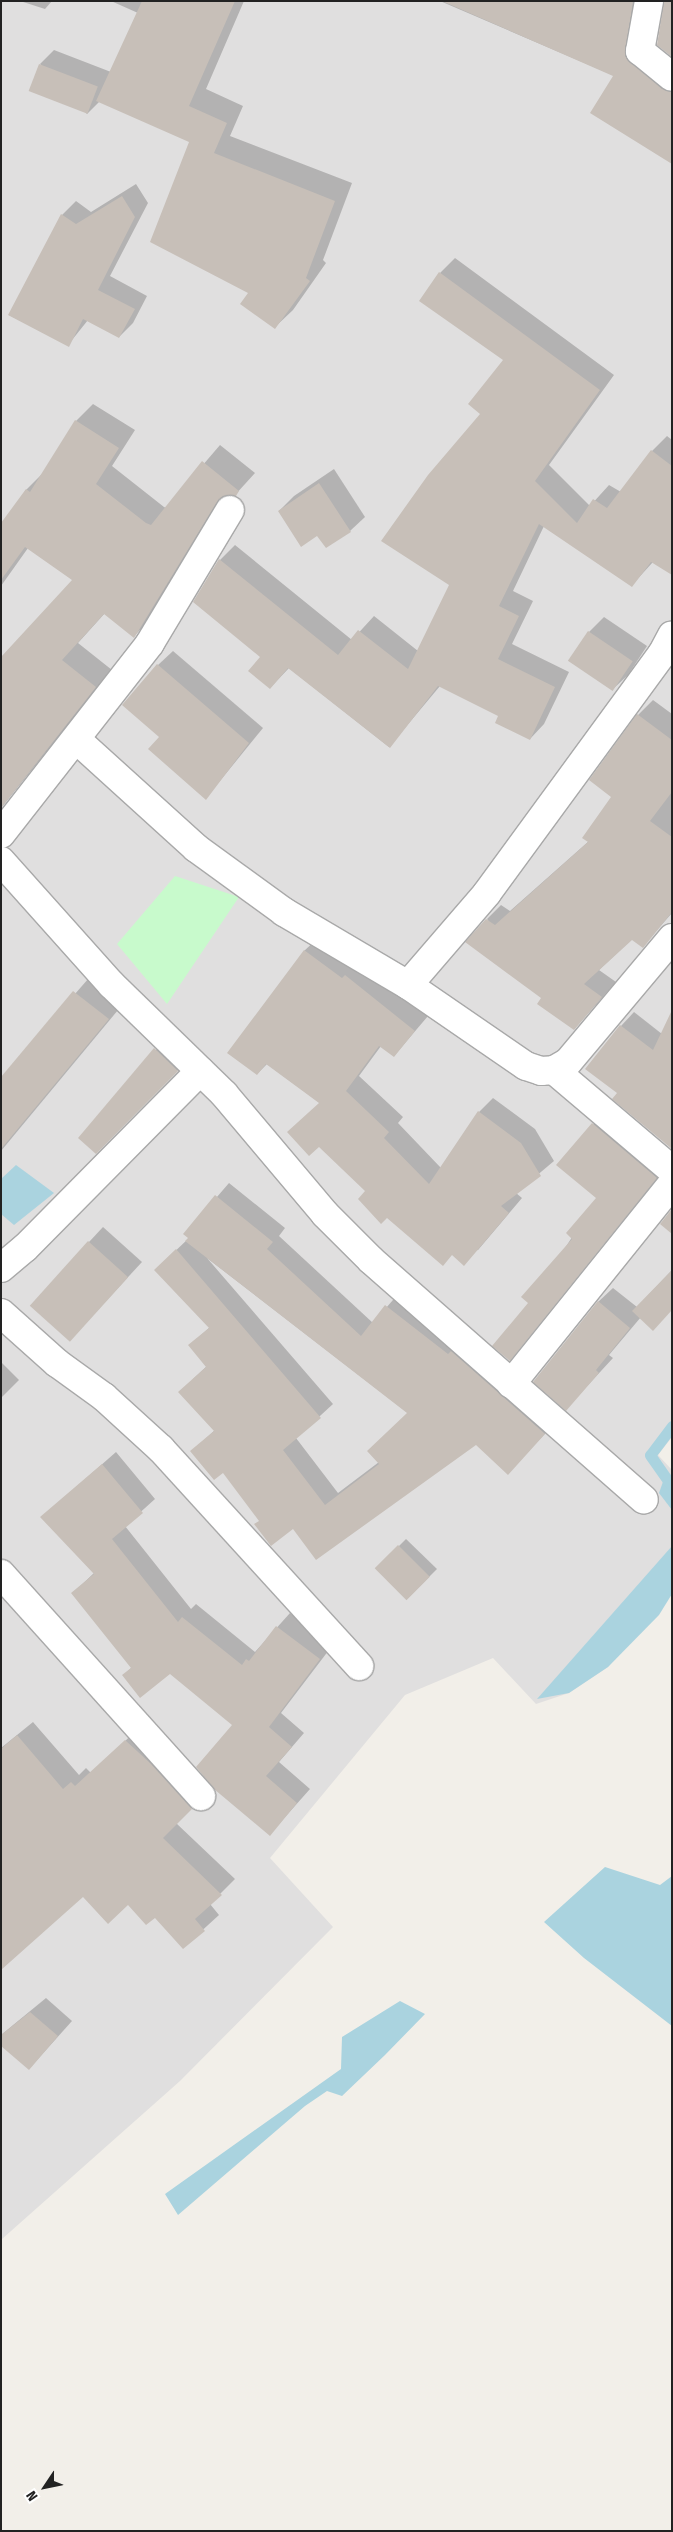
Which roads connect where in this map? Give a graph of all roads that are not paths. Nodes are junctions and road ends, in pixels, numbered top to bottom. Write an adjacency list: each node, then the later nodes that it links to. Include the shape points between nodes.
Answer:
1 (649, 1): 2 (street, via 640,51)
2 (672, 77)
3 (230, 510): 5 (street, via 150,643)
4 (672, 634): 9 (street, via 662,654 562,794 487,893)
5 (77, 740): 6 (street); 9 (street, via 196,848 291,917)
6 (1, 834)
7 (1, 861): 11 (street, via 112,985)
8 (672, 938): 10 (street, via 568,1062)
9 (408, 986): 10 (street, via 526,1066 540,1071)
10 (554, 1070): 12 (street)
11 (200, 1072): 14 (street, via 32,1241); 16 (street, via 241,1113 325,1214 371,1260)
12 (672, 1170)
13 (672, 1184): 16 (street)
14 (1, 1268)
15 (1, 1313): 19 (street, via 57,1363 104,1396 161,1449)
16 (511, 1384): 17 (street)
17 (644, 1500)
18 (1, 1574): 20 (street)
19 (359, 1666)
20 (201, 1796)

